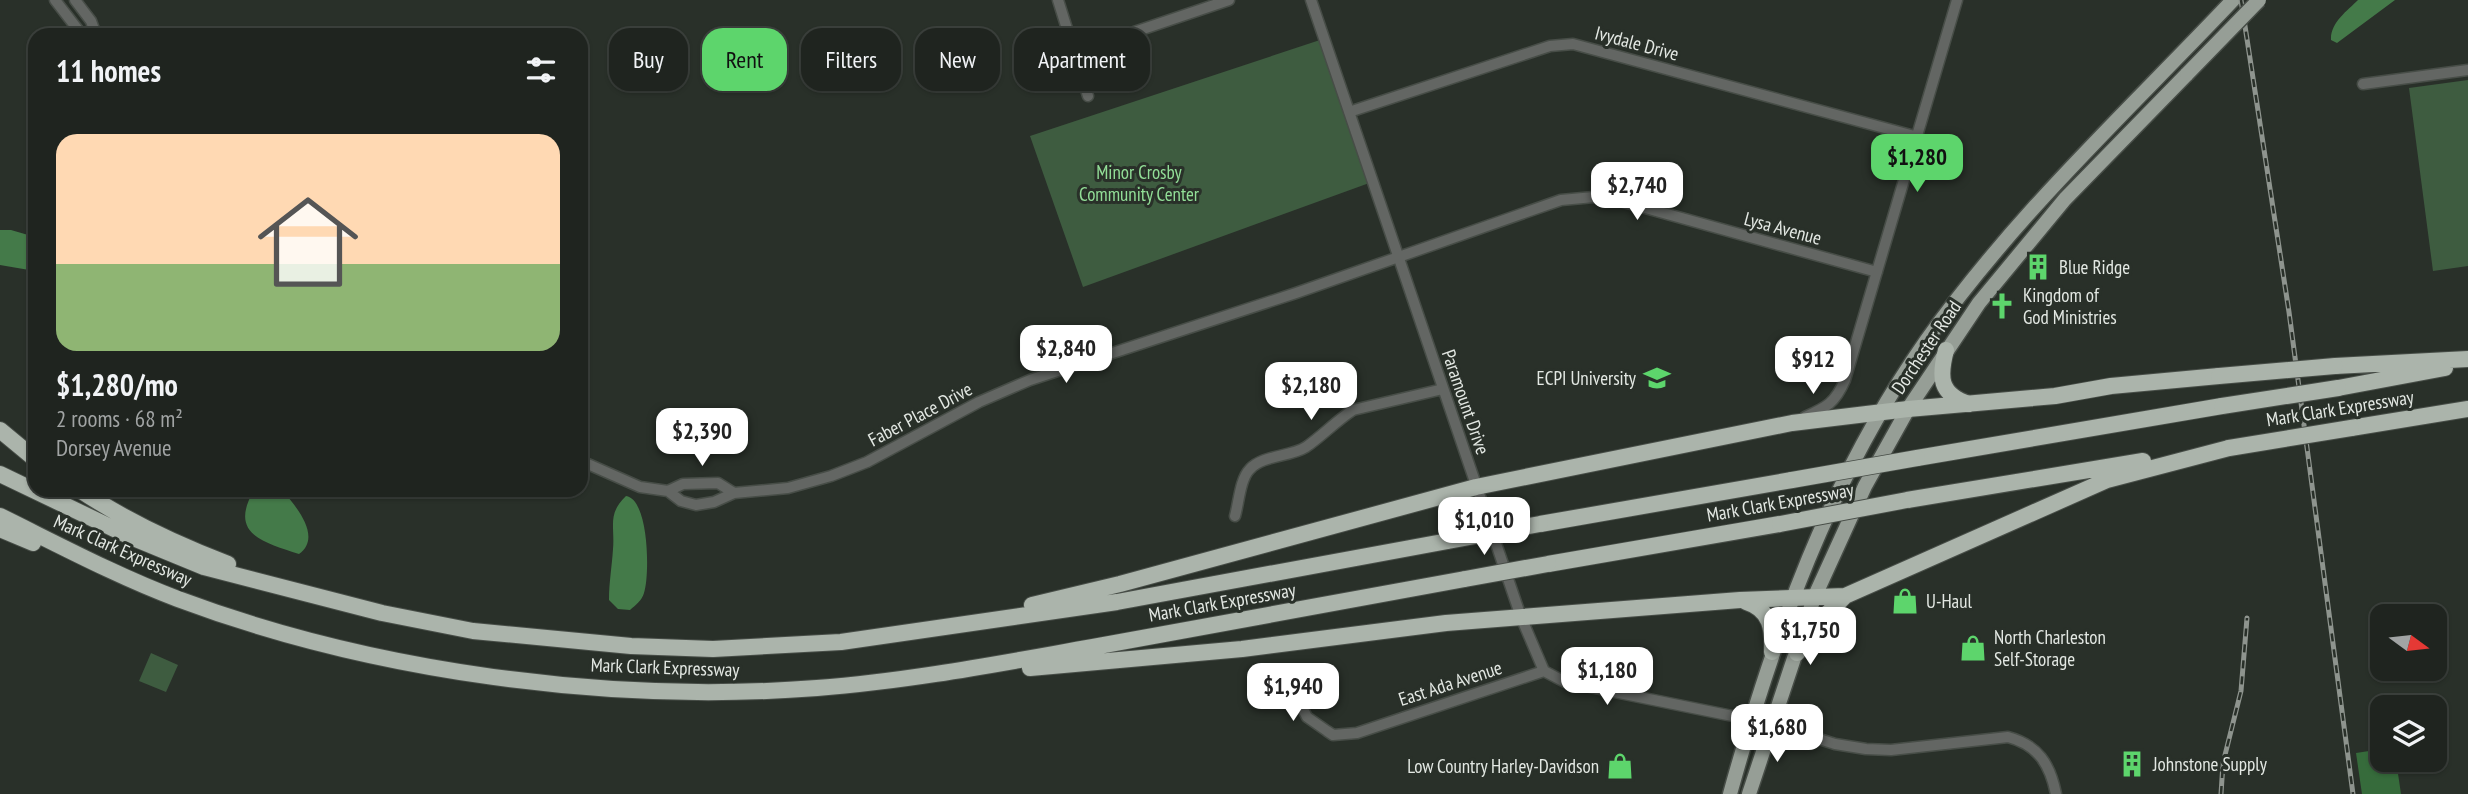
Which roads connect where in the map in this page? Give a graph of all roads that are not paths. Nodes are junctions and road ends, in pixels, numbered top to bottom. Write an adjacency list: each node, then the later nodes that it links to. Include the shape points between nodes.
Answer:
1 (55, 0): 11 (street)
2 (75, 0): 12 (street)
3 (1058, 0): 13 (street)
4 (1188, 0): 10 (street)
5 (1229, 0): 10 (street)
6 (1311, 0): 19 (street, Paramount Drive)
7 (1957, 0): 20 (street)
8 (2233, 0): 30 (main road, Dorchester Road, via 2051,186 1926,342)
9 (2259, 0): 23 (main road, Dorchester Road, bridge, via 2065,199)
10 (1193, 12): 14 (street)
11 (77, 28)
12 (94, 28)
13 (1067, 28)
14 (1146, 28)
15 (2468, 70): 16 (street)
16 (2363, 84)
17 (1087, 91): 18 (street)
18 (1088, 96)
19 (1349, 112): 20 (street, Ivydale Drive, via 1550,46 1573,44); 21 (street, Paramount Drive)
20 (1918, 137): 22 (street)
21 (1398, 256): 22 (street, Lysa Avenue, via 1562,200 1594,197); 26 (street, Paramount Drive); 40 (street, Faber Place Drive, via 1030,380 831,477 788,488)
22 (1877, 272): 31 (street, via 1839,394 1829,406)
23 (1946, 350): 27 (highway, via 1941,368 1945,388); 28 (main road, Dorchester Road)
24 (2468, 359): 27 (highway, bridge, via 2219,376)
25 (2468, 364): 53 (highway, Mark Clark Expressway, bridge, via 1117,602)
26 (1443, 389): 37 (street, Paramount Drive); 44 (street, via 1353,410 1306,447 1259,463 1245,478)
27 (1971, 405): 28 (highway)
28 (1909, 409): 30 (highway); 50 (main road, Dorchester Road, via 1865,486)
29 (2468, 409): 33 (highway, Mark Clark Expressway, bridge)
30 (1880, 413): 31 (highway); 49 (main road, Dorchester Road, via 1848,469)
31 (1792, 423): 37 (highway)
32 (0, 430): 34 (highway)
33 (2229, 448): 48 (highway, via 2107,480); 57 (highway, Mark Clark Expressway, bridge, via 1907,500)
34 (28, 453)
35 (588, 464): 39 (street, Faber Place Drive, via 640,487)
36 (0, 474): 38 (highway, Mark Clark Expressway)
37 (1476, 487): 52 (street, Paramount Drive); 53 (highway)
38 (28, 488)
39 (668, 491): 40 (street, Faber Place Drive, via 683,484 718,483); 40 (street, Faber Place Drive, via 696,505)
40 (734, 493)
41 (48, 497): 47 (highway, Mark Clark Expressway, via 204,567)
42 (90, 497): 47 (highway, via 177,544)
43 (0, 516): 46 (highway, Mark Clark Expressway)
44 (1235, 516)
45 (0, 529): 46 (highway)
46 (115, 573): 57 (highway, Mark Clark Expressway, via 296,636 483,675 704,692 816,688)
47 (302, 593): 53 (highway, Mark Clark Expressway, via 473,631 631,646 778,647)
48 (1846, 596): 50 (highway); 55 (highway, via 1814,627)
49 (1791, 597): 50 (highway); 51 (highway); 54 (main road, Dorchester Road)
50 (1814, 598): 55 (main road, Dorchester Road)
51 (1740, 600): 52 (highway); 54 (highway, via 1765,612 1773,634)
52 (1521, 617): 56 (street, Paramount Drive); 57 (highway, via 1242,649)
53 (938, 628)
54 (1772, 652): 59 (main road, Dorchester Road)
55 (1797, 653): 60 (main road, Dorchester Road)
56 (1544, 671): 58 (street, East Ada Avenue, via 1357,733 1333,735 1307,717); 59 (street, via 1565,682)
57 (933, 675)
58 (1292, 688)
59 (1751, 719): 60 (street); 61 (main road, Dorchester Road)
60 (1772, 724): 62 (main road, Dorchester Road); 63 (street, via 1866,749 2008,737 2045,759)
61 (1730, 794)
62 (1749, 794)
63 (2056, 794)

